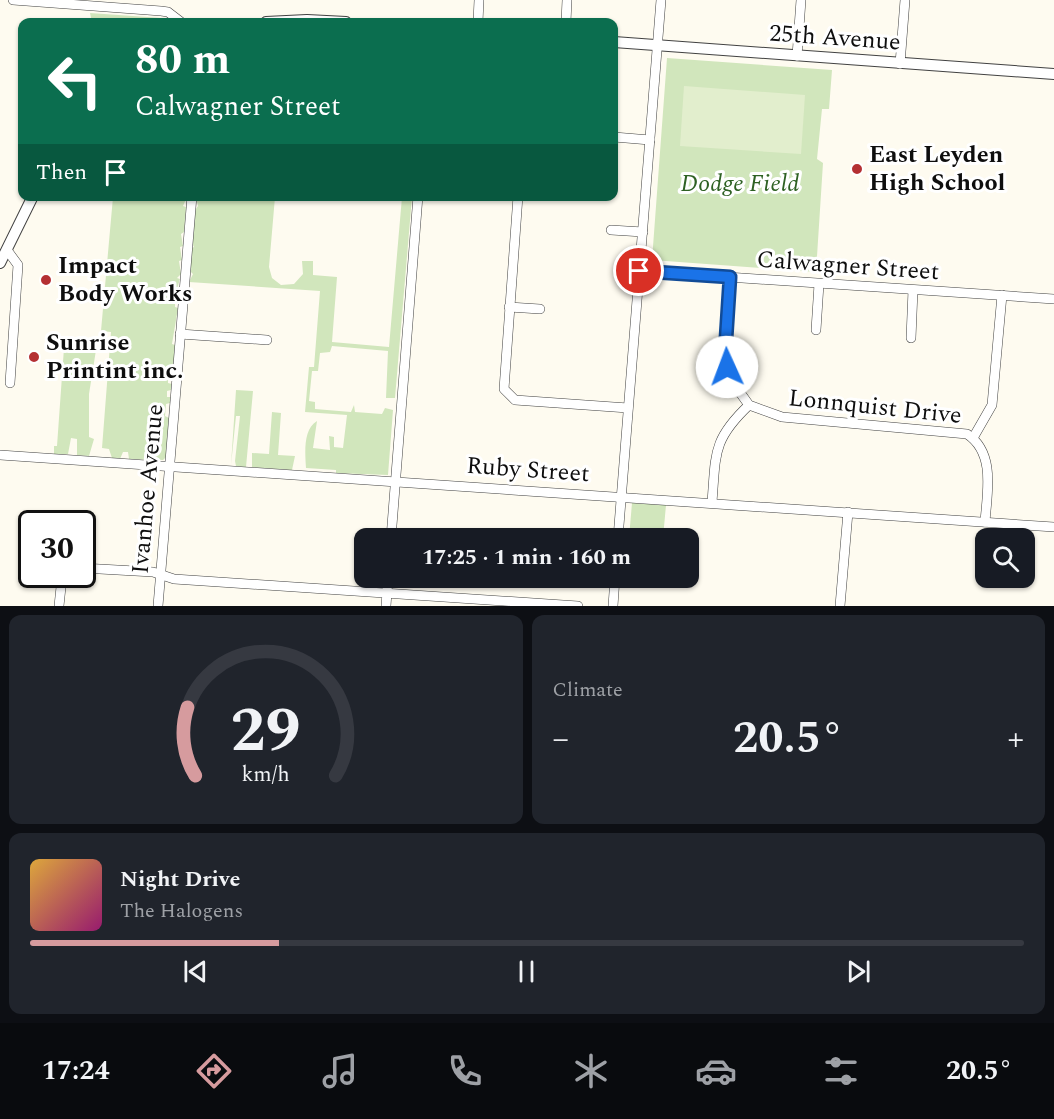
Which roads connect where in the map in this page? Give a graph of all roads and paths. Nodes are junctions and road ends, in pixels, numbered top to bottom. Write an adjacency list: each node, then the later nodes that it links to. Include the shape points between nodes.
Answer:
1 (13, 0): 7 (street, via 161,11)
2 (479, 0): 8 (street)
3 (567, 0): 9 (street)
4 (661, 0): 11 (street)
5 (801, 0): 12 (street)
6 (904, 0): 13 (street)
7 (175, 18)
8 (478, 18)
9 (566, 18)
10 (618, 42): 11 (street, 25th Avenue)
11 (658, 45): 12 (street, 25th Avenue); 16 (street)
12 (797, 56): 13 (street, 25th Avenue)
13 (900, 64): 14 (street, 25th Avenue)
14 (1054, 74)
15 (618, 137): 16 (street)
16 (650, 140): 22 (street)
17 (31, 201): 23 (street)
18 (192, 201): 34 (street, Ivanhoe Avenue)
19 (418, 201): 43 (street)
20 (518, 201): 31 (street)
21 (610, 230): 22 (street)
22 (643, 232): 25 (street)
23 (7, 250): 24 (street); 37 (street, via 18,266)
24 (0, 263)
25 (639, 271): 26 (street, Calwagner Street); 39 (street)
26 (730, 277): 27 (street, Calwagner Street); 38 (street, via 725,354 731,380)
27 (819, 284): 28 (street, Calwagner Street); 33 (street)
28 (913, 290): 29 (street, Calwagner Street); 35 (street)
29 (1002, 295): 30 (street, Calwagner Street); 40 (street, via 992,405)
30 (1054, 299)
31 (509, 307): 32 (street); 39 (street, via 503,382 510,398)
32 (540, 309)
33 (816, 330)
34 (180, 334): 36 (street); 42 (street, Ivanhoe Avenue)
35 (911, 338)
36 (267, 340)
37 (10, 383)
38 (749, 405): 40 (street, Lonnquist Drive, via 782,417 959,432); 45 (street, via 728,426 718,445)
39 (628, 408): 44 (street)
40 (973, 438): 47 (street, Lonnquist Drive, via 988,467)
41 (0, 455): 42 (street, Ruby Street)
42 (170, 466): 43 (street, Ruby Street); 52 (street, Ivanhoe Avenue)
43 (396, 481): 44 (street, Ruby Street); 49 (street)
44 (621, 496): 45 (street, Ruby Street); 50 (street)
45 (712, 502): 46 (street, Ruby Street)
46 (848, 512): 47 (street, Ruby Street); 62 (street)
47 (985, 522): 48 (street, Ruby Street)
48 (1054, 527)
49 (392, 528)
50 (619, 528)
51 (96, 569): 52 (street)
52 (161, 575): 56 (street); 58 (street, Ivanhoe Avenue)
53 (61, 588): 57 (street)
54 (387, 588): 56 (street)
55 (614, 588): 61 (street)
56 (387, 594): 59 (street); 60 (street)
57 (59, 606)
58 (159, 606)
59 (386, 606)
60 (579, 606)
61 (613, 606)
62 (840, 606)

